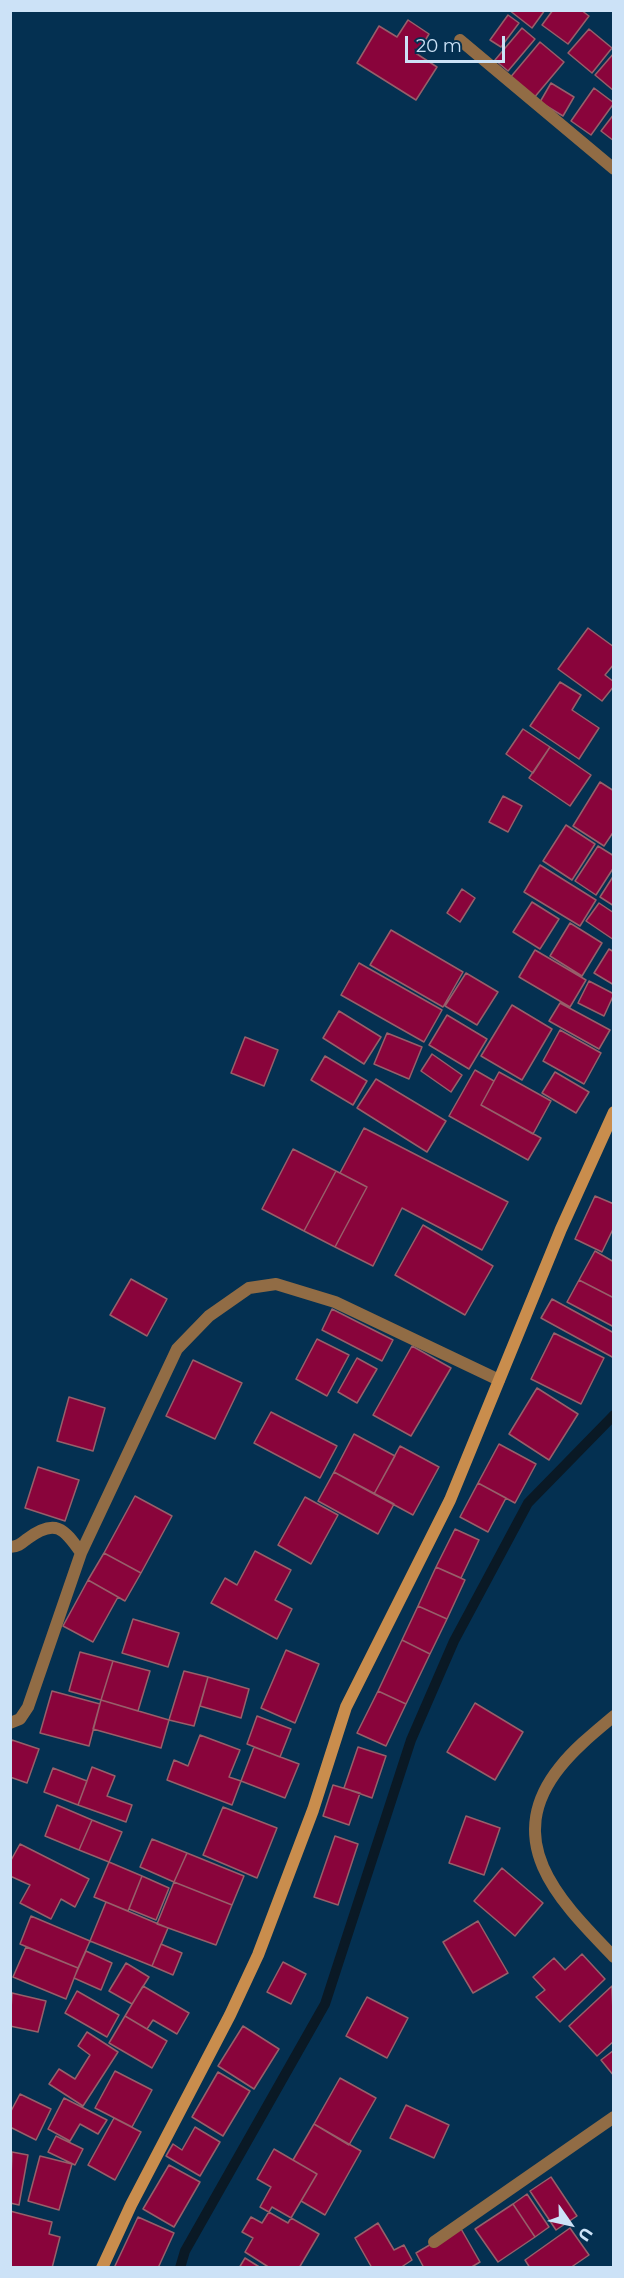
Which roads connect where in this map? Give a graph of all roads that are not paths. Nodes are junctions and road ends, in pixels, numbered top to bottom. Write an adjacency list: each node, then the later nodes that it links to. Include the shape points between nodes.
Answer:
1 (460, 40): 2 (street)
2 (614, 169)
3 (614, 1112): 4 (street)
4 (499, 1380): 6 (street, via 335,1302 276,1284 249,1288 209,1316 177,1349); 12 (street, via 434,1535 346,1707 313,1810 258,1956)
5 (10, 1547): 6 (street, via 50,1526 68,1535)
6 (81, 1553): 8 (street, via 28,1707 20,1719)
7 (614, 1716): 9 (street, via 560,1767 541,1802 534,1825 537,1851 548,1879 572,1914)
8 (10, 1723)
9 (614, 1957)
10 (614, 2117): 11 (street)
11 (434, 2242)
12 (102, 2268)

